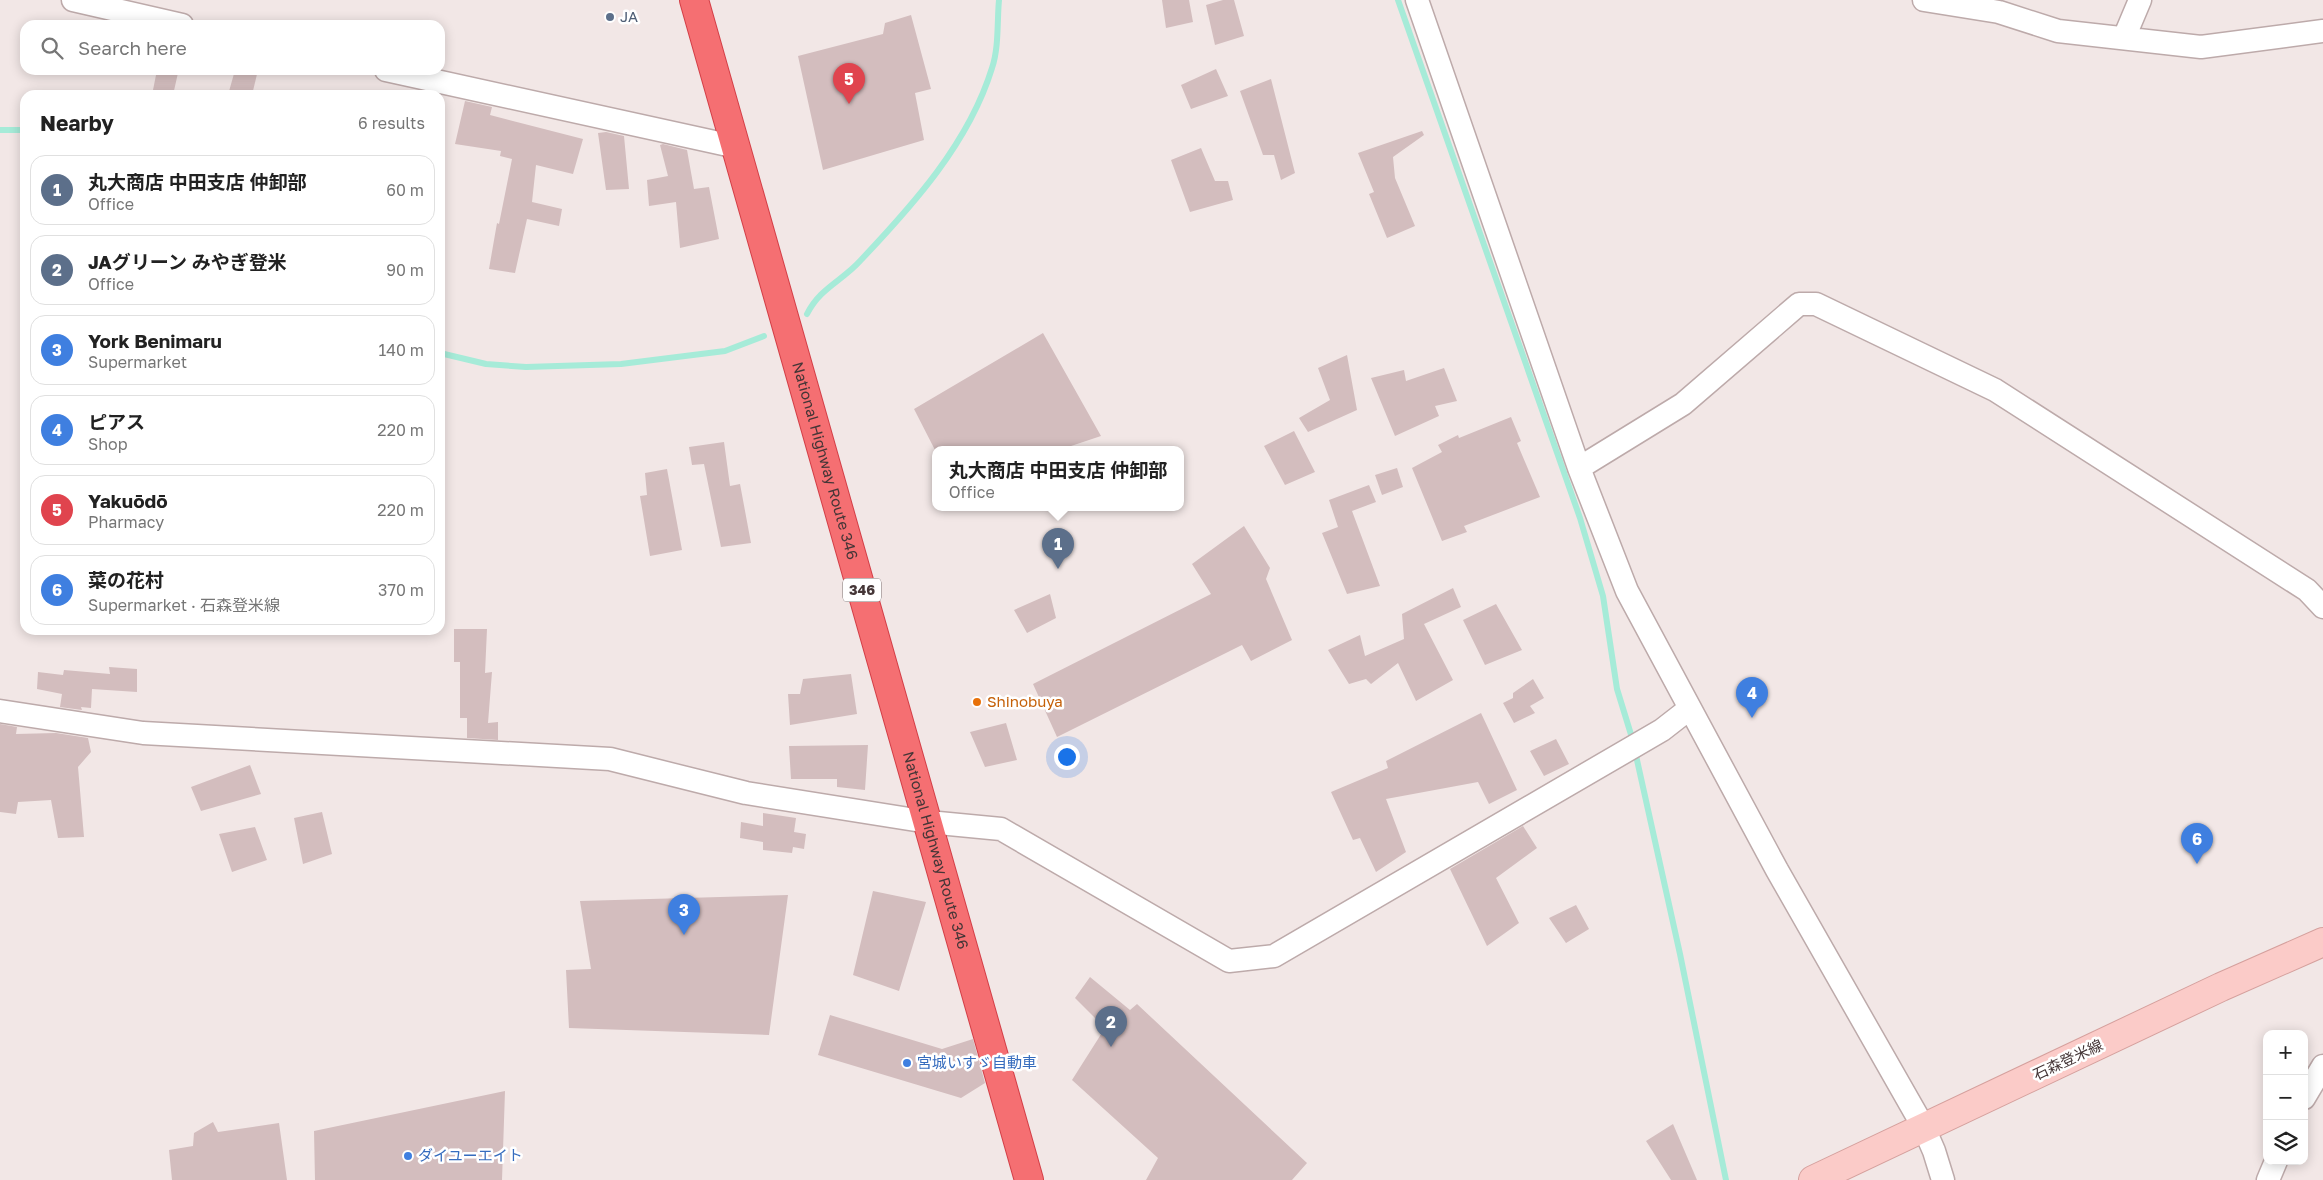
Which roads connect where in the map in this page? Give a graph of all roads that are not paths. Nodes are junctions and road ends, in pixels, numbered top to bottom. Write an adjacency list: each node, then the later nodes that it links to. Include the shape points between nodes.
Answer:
1 (73, 0): 6 (street)
2 (694, 0): 10 (highway, National Highway Route 346 / 346)
3 (1418, 0): 11 (street)
4 (1924, 0): 8 (street, via 1999,12 2058,32)
5 (2140, 0): 8 (street)
6 (160, 20)
7 (2323, 31): 8 (street, via 2201,47)
8 (2124, 38)
9 (409, 75): 10 (street)
10 (737, 147): 15 (highway, National Highway Route 346 / 346)
11 (1580, 468): 12 (street, via 1683,404 1799,304 1816,304 1995,390 2307,590); 13 (street, via 1627,591)
12 (2323, 607)
13 (1689, 709): 15 (street, via 1662,730 1274,956 1229,961 1001,829); 19 (street, via 1845,993)
14 (0, 711): 15 (street, via 143,733 610,759 746,793)
15 (928, 822): 21 (highway, National Highway Route 346 / 346)
16 (2323, 942): 19 (main road, 石森登米線)
17 (2323, 1066): 18 (street)
18 (2308, 1091)
19 (1924, 1128): 22 (main road, 石森登米線); 23 (street)
20 (2274, 1165): 24 (street)
21 (1029, 1180)
22 (1814, 1180)
23 (1943, 1180)
24 (2268, 1180)

